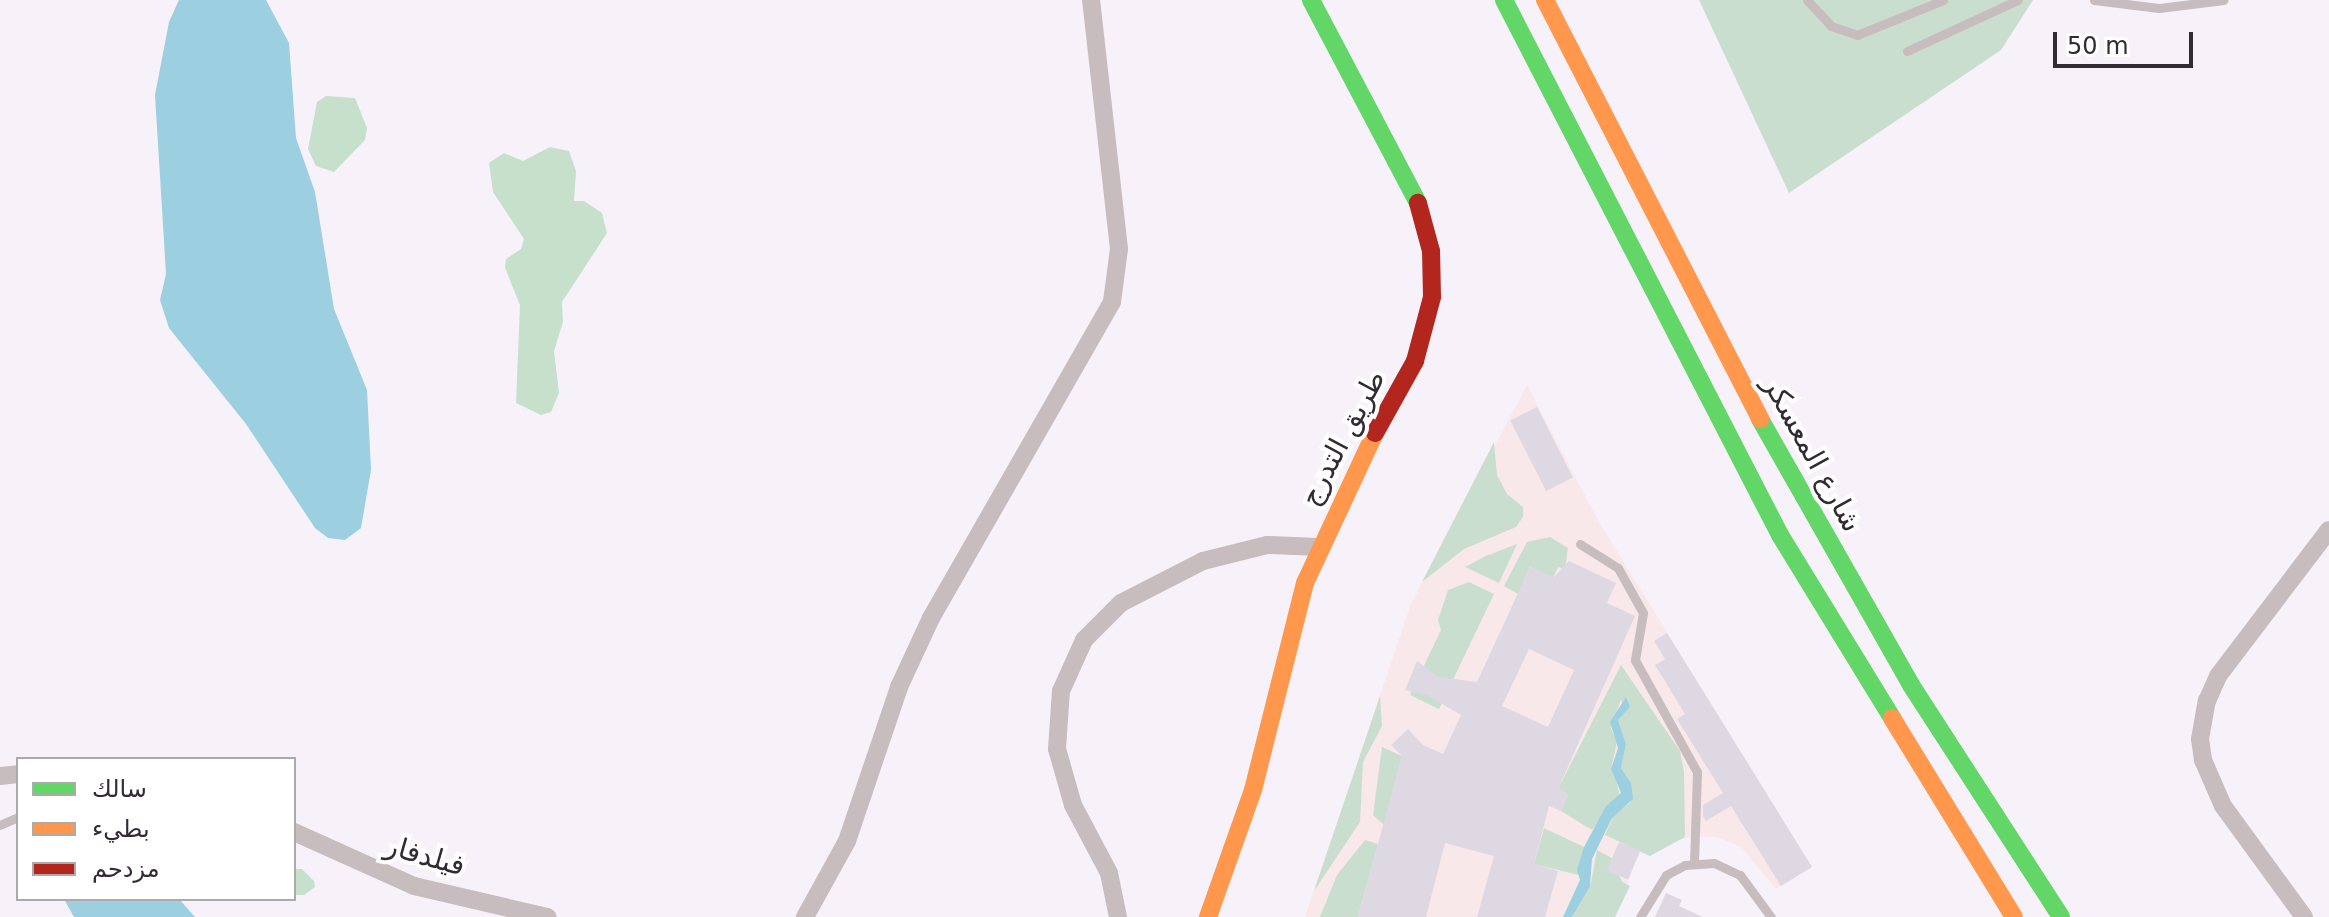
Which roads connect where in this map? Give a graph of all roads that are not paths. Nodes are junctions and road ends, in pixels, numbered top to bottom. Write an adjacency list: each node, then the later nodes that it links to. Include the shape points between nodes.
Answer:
1 (1091, 0): 17 (street, via 1119,249 1116,288 1099,329 931,618 899,687 847,841)
2 (1311, 0): 13 (main road, طريق التدرج, via 1414,186 1433,274 1428,320 1415,361)
3 (1504, 0): 22 (main road, via 1780,535)
4 (1545, 0): 23 (main road, شارع المعسكر, via 1776,450 1911,685)
5 (1807, 0): 6 (lane, via 1831,26 1857,35)
6 (1943, 0)
7 (2018, 0): 10 (lane)
8 (2094, 0): 9 (lane, via 2159,8)
9 (2224, 0)
10 (1907, 51)
11 (2327, 534): 24 (street, via 2218,676 2200,739 2207,773 2223,806)
12 (1580, 544): 15 (lane, via 1618,568 1643,613 1635,660 1697,772)
13 (1319, 547): 18 (street, via 1267,545 1203,561 1121,603 1084,640 1061,691 1057,749 1073,805 1109,873); 19 (main road, طريق التدرج, via 1294,620 1253,790)
14 (296, 833): 16 (street, فيلدفار, via 414,886)
15 (1694, 863): 20 (lane, via 1666,875); 21 (lane, via 1714,863 1740,875)
16 (547, 917)
17 (805, 917)
18 (1118, 917)
19 (1208, 917)
20 (1640, 917)
21 (1771, 917)
22 (2014, 917)
23 (2061, 917)
24 (2304, 917)

